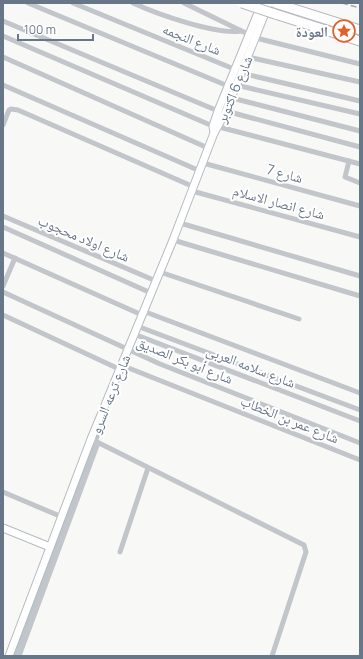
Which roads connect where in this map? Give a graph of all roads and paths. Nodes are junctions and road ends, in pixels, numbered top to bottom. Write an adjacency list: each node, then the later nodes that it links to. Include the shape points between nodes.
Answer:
1 (28, 3): 22 (street)
2 (73, 3): 18 (street, شارع النجمه)
3 (132, 3): 11 (street, via 167,17 210,28)
4 (184, 3): 11 (street)
5 (242, 3): 14 (highway, bridge)
6 (262, 3): 13 (street, شارع 6 اكتوبر)
7 (269, 3): 13 (street, شارع 6 اكتوبر)
8 (277, 4): 10 (highway)
9 (3, 21): 25 (street)
10 (360, 30)
11 (241, 31): 13 (street)
12 (3, 36): 28 (street)
13 (253, 37): 15 (street, شارع 6 اكتوبر); 17 (street); 18 (street, شارع 6 اكتوبر)
14 (360, 41)
15 (248, 56): 18 (street, شارع 6 اكتوبر); 19 (street)
16 (3, 57): 31 (street)
17 (360, 64)
18 (238, 71): 21 (street, شارع 6 اكتوبر); 22 (street, شارع 6 اكتوبر); 24 (street, شارع النجمه)
19 (360, 82)
20 (3, 85): 35 (street)
21 (236, 85): 23 (street, شارع 6 اكتوبر); 26 (street)
22 (228, 86): 25 (street, شارع 6 اكتوبر)
23 (232, 98): 25 (street, شارع 6 اكتوبر); 29 (street)
24 (360, 101)
25 (222, 111): 28 (street, شارع 6 اكتوبر); 30 (street)
26 (360, 114)
27 (3, 125): 37 (street, شارع انصار الاسلام, via 9,110 18,110)
28 (216, 128): 31 (street, شارع ترعه السرو); 32 (street)
29 (360, 131)
30 (360, 147)
31 (208, 148): 33 (street, شارع ترعه السرو)
32 (349, 161): 34 (street); 36 (street, via 345,177)
33 (203, 163): 35 (street, شارع ترعه السرو); 38 (street, شارع 7)
34 (360, 164)
35 (200, 171): 37 (street, شارع ترعه السرو)
36 (360, 183)
37 (193, 189): 40 (street, شارع ترعه السرو); 42 (street, شارع انصار الاسلام)
38 (360, 206)
39 (3, 216): 49 (street, شارع اولاد محجوب)
40 (180, 223): 43 (street, شارع ترعه السرو); 48 (street)
41 (3, 227): 52 (street)
42 (360, 237)
43 (173, 240): 46 (street, شارع ترعه السرو); 53 (street)
44 (3, 253): 45 (street)
45 (15, 258): 47 (street); 54 (street)
46 (160, 272): 49 (street, شارع ترعه السرو); 56 (street)
47 (6, 273): 50 (street)
48 (360, 276)
49 (156, 281): 52 (street, شارع ترعه السرو)
50 (3, 286)
51 (3, 292): 59 (street, شارع أبو بكر الصديق)
52 (151, 293): 54 (street, شارع ترعه السرو)
53 (360, 296)
54 (144, 313): 57 (street, شارع ترعه السرو); 61 (street)
55 (3, 315): 60 (street, شارع عمر بن الخطاب)
56 (299, 319)
57 (140, 327): 58 (street, شارع ترعه السرو); 62 (street)
58 (137, 335): 59 (street, شارع ترعه السرو); 63 (street, شارع سلامه العربى)
59 (131, 351): 60 (street, شارع ترعه السرو); 65 (street, شارع أبو بكر الصديق)
60 (122, 367): 64 (street, شارع ترعه السرو); 66 (street, شارع عمر بن الخطاب)
61 (360, 393)
62 (360, 410)
63 (360, 421)
64 (94, 441): 67 (street); 69 (street, شارع ترعه السرو); 74 (street, شارع ترعه السرو)
65 (360, 443)
66 (360, 460)
67 (148, 468): 72 (street); 75 (street, via 304,545 306,552)
68 (3, 492): 69 (street)
69 (62, 517): 71 (street, شارع ترعه السرو)
70 (3, 528): 71 (street)
71 (50, 547): 73 (street, شارع ترعه السرو)
72 (120, 552)
73 (9, 656)
74 (19, 656)
75 (272, 656)

